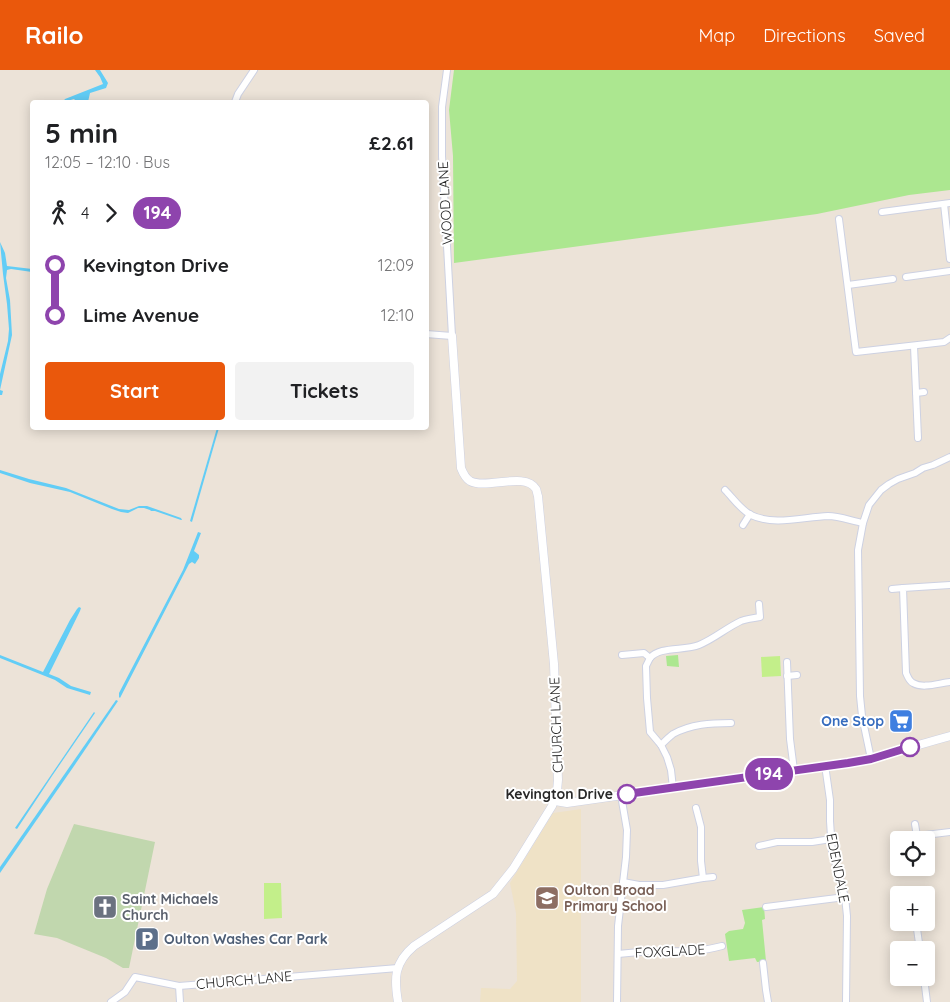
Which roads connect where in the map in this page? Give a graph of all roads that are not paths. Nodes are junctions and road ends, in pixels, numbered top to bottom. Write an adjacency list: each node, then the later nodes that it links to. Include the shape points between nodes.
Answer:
1 (254, 70): 3 (street)
2 (447, 70): 13 (street, WOOD LANE, via 442,108 442,156)
3 (236, 100)
4 (947, 203): 5 (street); 7 (street)
5 (882, 212)
6 (839, 219): 11 (street)
7 (950, 259)
8 (950, 271): 9 (street)
9 (906, 277)
10 (893, 279): 11 (street)
11 (848, 285): 15 (street, via 856,352)
12 (429, 334): 13 (street)
13 (452, 336): 42 (street, CHURCH LANE, via 461,468 465,476 479,484 523,481 536,488 538,496 554,664 558,780)
14 (950, 338): 15 (street, via 944,342)
15 (914, 346): 17 (street)
16 (924, 392): 17 (street)
17 (916, 393): 18 (street)
18 (918, 438)
19 (950, 457): 22 (street, via 898,479 881,490 869,505)
20 (725, 490): 21 (street)
21 (750, 514): 22 (street, via 768,519 831,516); 23 (street)
22 (863, 523): 37 (street, via 858,550 860,696)
23 (743, 525)
24 (950, 585): 25 (street)
25 (903, 588): 26 (street); 33 (street, via 908,680 922,686)
26 (892, 589)
27 (759, 604): 29 (street, via 760,617 742,621 699,645 660,651)
28 (622, 655): 29 (street, via 644,653)
29 (650, 658): 36 (street, via 646,666 649,725 650,732)
30 (787, 662): 32 (street)
31 (798, 675): 32 (street)
32 (788, 676): 39 (street)
33 (950, 682)
34 (731, 723): 36 (street, via 692,727 673,734)
35 (950, 736): 37 (street)
36 (661, 745): 40 (street, via 669,764)
37 (871, 759): 38 (street)
38 (825, 765): 39 (street); 46 (street, EDENDALE)
39 (794, 770): 40 (street)
40 (673, 788): 41 (street)
41 (621, 795): 42 (street); 50 (street, via 628,830)
42 (555, 801): 56 (street, CHURCH LANE, via 513,869 493,894 405,953)
43 (696, 808): 49 (street, via 701,827)
44 (915, 824): 45 (street, via 917,836)
45 (950, 832)
46 (831, 839): 47 (street); 51 (street, EDENDALE)
47 (759, 846)
48 (713, 877): 49 (street)
49 (703, 878): 50 (street, via 664,885)
50 (623, 882): 54 (street)
51 (845, 896): 52 (street); 64 (street, EDENDALE)
52 (766, 907)
53 (722, 946): 54 (street, FOXGLADE, via 682,952)
54 (618, 954): 62 (street)
55 (763, 964): 63 (street)
56 (398, 968): 57 (street, CHURCH LANE); 61 (street, via 395,983)
57 (179, 986): 59 (street, CHURCH LANE, via 135,977); 60 (street)
58 (925, 986): 65 (street)
59 (111, 1002)
60 (180, 1002)
61 (398, 1002)
62 (617, 1002)
63 (768, 1002)
64 (846, 1002)
65 (927, 1002)

